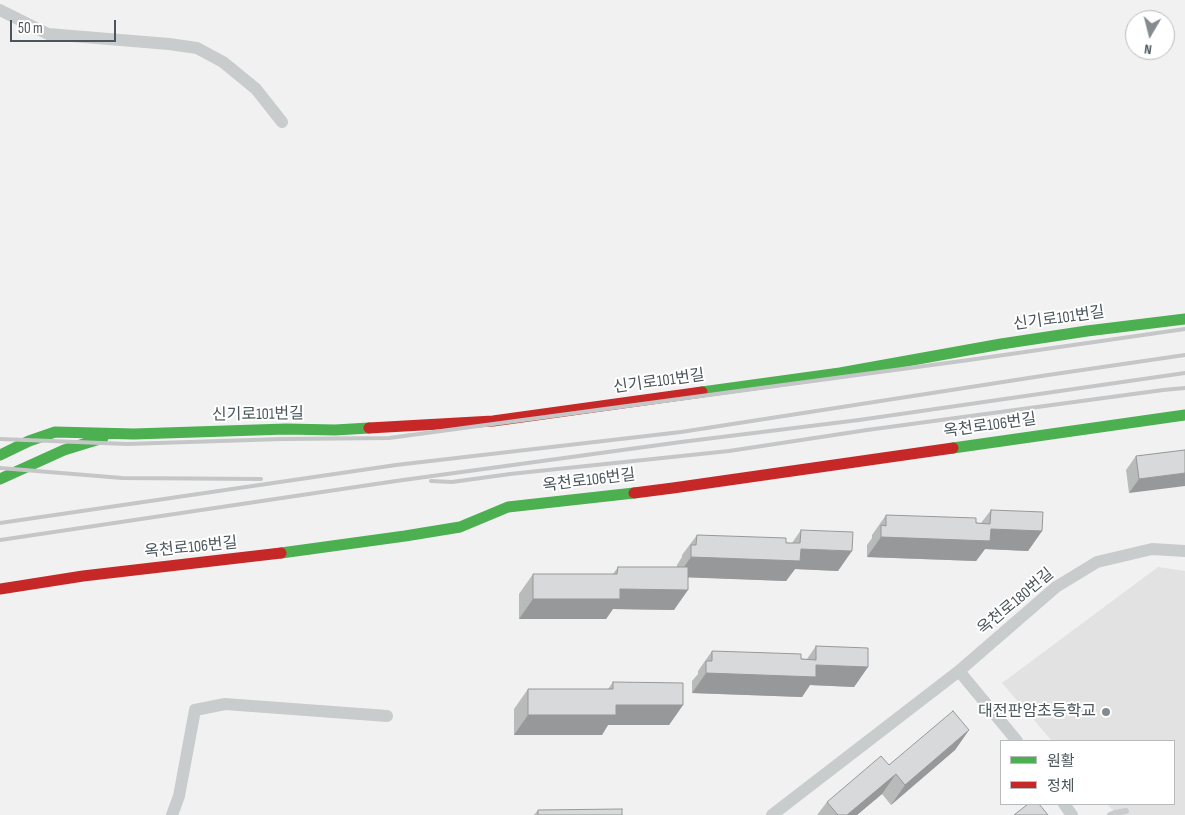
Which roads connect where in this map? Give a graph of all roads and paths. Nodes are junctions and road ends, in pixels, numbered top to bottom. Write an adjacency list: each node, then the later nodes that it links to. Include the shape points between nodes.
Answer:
1 (0, 10): 2 (street, via 48,34 198,48 223,62 256,89)
2 (282, 122)
3 (1185, 319): 5 (street, 신기로101번길, via 1077,332 840,373 493,421 335,430)
4 (1185, 415): 9 (street, 옥천로106번길, via 672,488 508,507 460,527 405,536)
5 (134, 434): 6 (street, via 55,432); 7 (street, via 104,438 64,450)
6 (0, 455)
7 (0, 479)
8 (1185, 551): 10 (street, 옥천로180번길, via 1152,549 1097,562 1056,587)
9 (0, 589)
10 (959, 671): 12 (street); 15 (street, 옥천로180번길)
11 (387, 716): 14 (street, via 225,704 195,710 179,796)
12 (1016, 740)
13 (1126, 811): 16 (lane)
14 (172, 815)
15 (772, 815)
16 (1110, 815)

